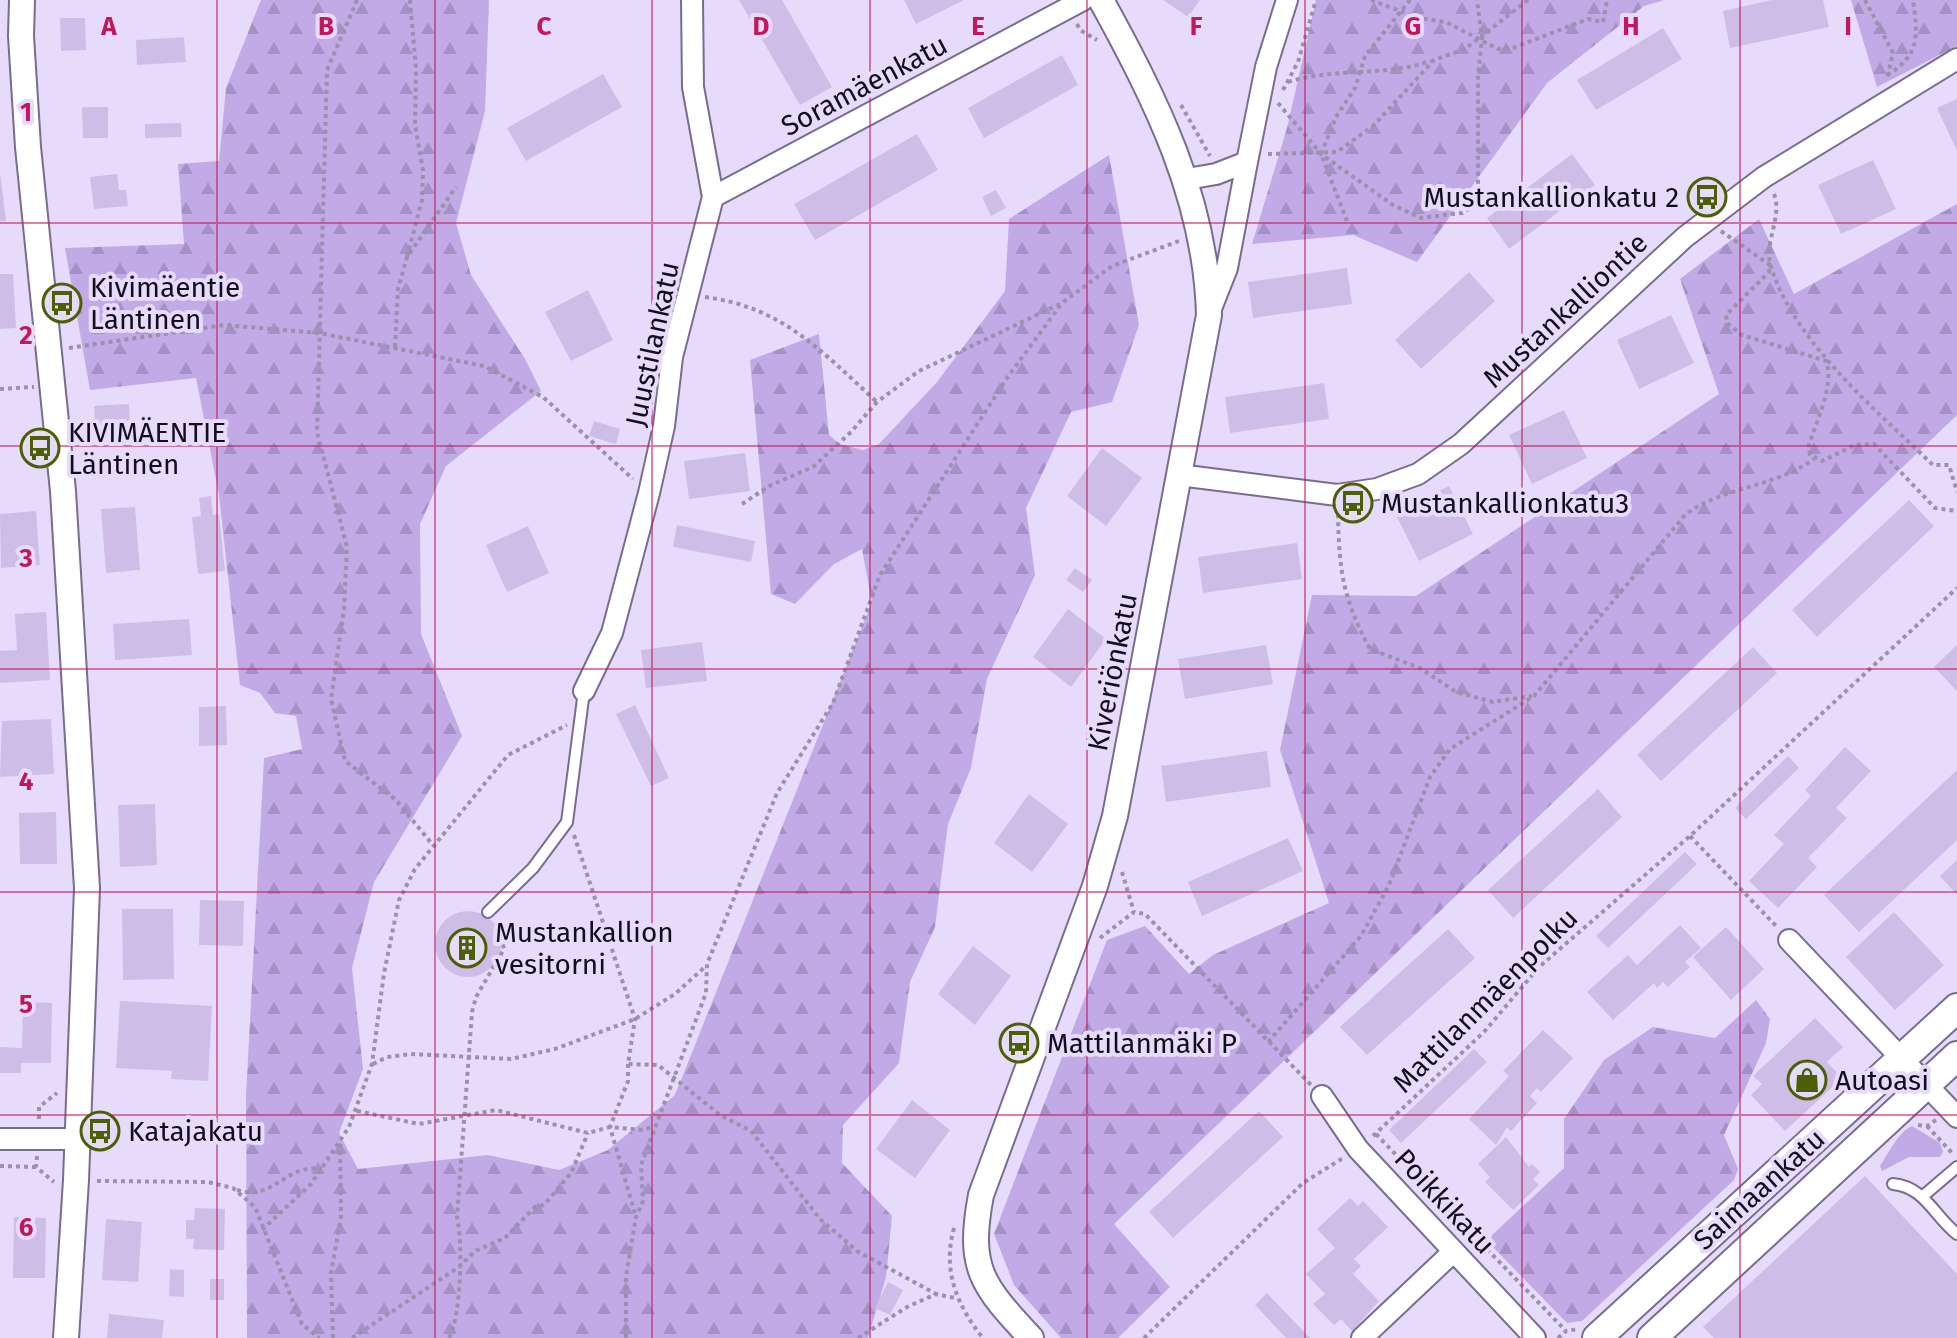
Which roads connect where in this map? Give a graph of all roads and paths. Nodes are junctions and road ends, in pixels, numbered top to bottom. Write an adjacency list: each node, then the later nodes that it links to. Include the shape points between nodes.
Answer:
1 (22, 0): 47 (street, via 28,147)
2 (357, 0): 43 (path, via 327,70)
3 (410, 0): 38 (path, via 415,125 423,170 422,200)
4 (692, 0): 32 (street, Juustilankatu, via 693,87)
5 (1101, 0): 30 (street, Kiveriönkatu)
6 (1287, 0): 27 (street, via 1266,67)
7 (1371, 0): 15 (path)
8 (1410, 0): 15 (path)
9 (1477, 0): 16 (path)
10 (1528, 0): 16 (path)
11 (1607, 0): 16 (path, via 1603,22 1588,19 1513,48 1498,49)
12 (1865, 0): 21 (path, via 1893,53)
13 (1913, 0): 21 (path, via 1915,47 1910,58)
14 (1076, 4): 17 (path, via 1080,30); 32 (street, Soramäenkatu)
15 (1402, 10): 16 (path); 20 (path, via 1365,56)
16 (1482, 38): 19 (path); 26 (path, via 1475,205 1462,213 1421,218 1393,205)
17 (1102, 43)
18 (1957, 59): 29 (street, Mustankalliontie)
19 (1434, 60): 20 (path, via 1387,73); 26 (path, via 1374,125 1337,152)
20 (1359, 72): 22 (path); 26 (path)
21 (1887, 75): 23 (path)
22 (1286, 83)
23 (1888, 84)
24 (1177, 98): 28 (path, via 1206,145)
25 (1278, 103): 26 (path)
26 (1321, 154): 27 (path); 34 (path)
27 (1252, 158): 28 (street); 42 (street, via 1227,268)
28 (1216, 174): 30 (street)
29 (1764, 177): 33 (street, Mustankalliontie); 39 (path, via 1777,198)
30 (1187, 179): 42 (street, Kiveriönkatu, via 1199,222)
31 (456, 187): 38 (path)
32 (713, 197): 40 (street, Juustilankatu)
33 (1706, 220): 39 (path); 54 (street, Mustankalliontie, via 1461,444 1418,474 1377,489)
34 (1347, 221)
35 (1177, 226): 36 (path)
36 (1179, 241): 37 (path); 41 (path, via 1112,266)
37 (1181, 256)
38 (407, 257): 44 (path, via 398,289)
39 (1770, 265): 46 (path); 46 (path, via 1726,315 1727,323 1742,335)
40 (688, 295): 49 (path, via 730,300 787,322); 53 (street, Juustilankatu)
41 (1062, 303): 49 (path, via 919,371); 67 (path, via 1007,378 880,575 833,703 777,793)
42 (1209, 315): 51 (street, Kiveriönkatu)
43 (319, 333): 44 (path); 45 (path, via 224,325); 63 (path, via 317,432 347,547 331,699 341,745 345,761 396,800)
44 (395, 347): 53 (path, via 484,366 543,397)
45 (69, 348)
46 (1826, 361): 50 (path, via 1828,380 1809,445); 52 (path, via 1933,465 1949,465)
47 (51, 387): 48 (path); 90 (street, via 64,507 87,888)
48 (0, 389)
49 (877, 402): 55 (path, via 813,467)
50 (1814, 459): 56 (path, via 1829,459 1864,442 1874,444 1935,508); 59 (path, via 1772,482 1703,501 1685,515)
51 (1179, 475): 54 (street, Mustankalliontie); 120 (street, Kiveriönkatu, via 1115,816 1095,886 981,1195 974,1231 976,1259 988,1289)
52 (1957, 492)
53 (649, 493): 58 (street, Juustilankatu, via 612,633)
54 (1337, 495): 59 (path, via 1338,549 1348,607 1370,649 1420,668 1456,692 1493,702)
55 (742, 504)
56 (1957, 511)
57 (1957, 588): 62 (path, Mattilanmäenpolku)
58 (584, 691): 60 (lane)
59 (1534, 696): 70 (path, via 1450,749 1430,777 1389,885 1361,936)
60 (579, 719): 61 (lane); 63 (path, via 508,755)
61 (567, 822): 64 (lane, via 533,868); 69 (path)
62 (1690, 836): 65 (path); 87 (path, Mattilanmäenpolku, via 1539,967 1484,1032)
63 (432, 844): 74 (path, via 399,900)
64 (488, 912): 72 (path, via 504,949 476,997)
65 (1789, 940): 73 (street)
66 (1094, 945): 70 (path, via 1134,912 1145,914)
67 (707, 964): 69 (path, via 675,994); 76 (path, via 706,993)
68 (1957, 1008): 73 (main road, Saimaankatu)
69 (635, 1019): 72 (path, via 555,1049 511,1059); 75 (path)
70 (1268, 1042): 79 (path)
71 (1957, 1056): 77 (main road, Saimaankatu)
72 (468, 1057): 74 (path, via 411,1054); 82 (path)
73 (1905, 1058): 77 (street); 124 (main road, Saimaankatu)
74 (372, 1064): 80 (path)
75 (628, 1064): 76 (path, via 658,1065); 85 (path, via 628,1081)
76 (673, 1079): 83 (path); 109 (path, via 751,1131 820,1219 857,1251)
77 (1928, 1085): 81 (street); 125 (main road, Saimaankatu)
78 (59, 1092): 88 (path, via 39,1107)
79 (1322, 1096): 92 (street, Poikkikatu)
80 (356, 1111): 82 (path, via 419,1124); 91 (path)
81 (1957, 1117)
82 (466, 1118): 86 (path, via 496,1110); 108 (path, via 457,1217 462,1241)
83 (654, 1126): 85 (path); 103 (path, via 641,1165 643,1201)
84 (1927, 1126): 93 (path)
85 (610, 1127): 86 (path); 103 (path)
86 (588, 1133): 108 (path, via 571,1173 544,1205)
87 (1375, 1134): 92 (path, Mattilanmäenpolku); 111 (path)
88 (38, 1138): 89 (street); 90 (street); 95 (path)
89 (0, 1139)
90 (77, 1139): 112 (street)
91 (340, 1142): 97 (path); 114 (path, via 341,1217 331,1273)
92 (1358, 1149): 107 (street, Poikkikatu); 121 (path, Mattilanmäenpolku, via 1303,1183)
93 (1957, 1158)
94 (0, 1166): 95 (path)
95 (36, 1167): 100 (path)
96 (1957, 1167): 102 (lane)
97 (322, 1169): 101 (path, via 296,1170 254,1194); 105 (path)
98 (95, 1181): 101 (path, via 208,1182)
99 (1893, 1184): 102 (lane, via 1907,1185)
100 (57, 1185)
101 (233, 1188): 105 (path, via 255,1207)
102 (1923, 1196): 106 (lane)
103 (636, 1217): 117 (path, via 626,1276)
104 (955, 1225): 110 (path, via 949,1268)
105 (262, 1230): 113 (path, via 302,1324)
106 (1957, 1234)
107 (1453, 1252): 122 (street); 123 (street, Poikkikatu)
108 (459, 1267): 115 (path); 116 (path)
109 (936, 1294): 110 (path); 118 (path)
110 (957, 1298): 119 (path)
111 (1566, 1331)
112 (66, 1338)
113 (319, 1338)
114 (333, 1338)
115 (352, 1338)
116 (449, 1338)
117 (626, 1338)
118 (858, 1338)
119 (983, 1338)
120 (1031, 1338)
121 (1144, 1338)
122 (1362, 1338)
123 (1535, 1338)
124 (1597, 1338)
125 (1652, 1338)

